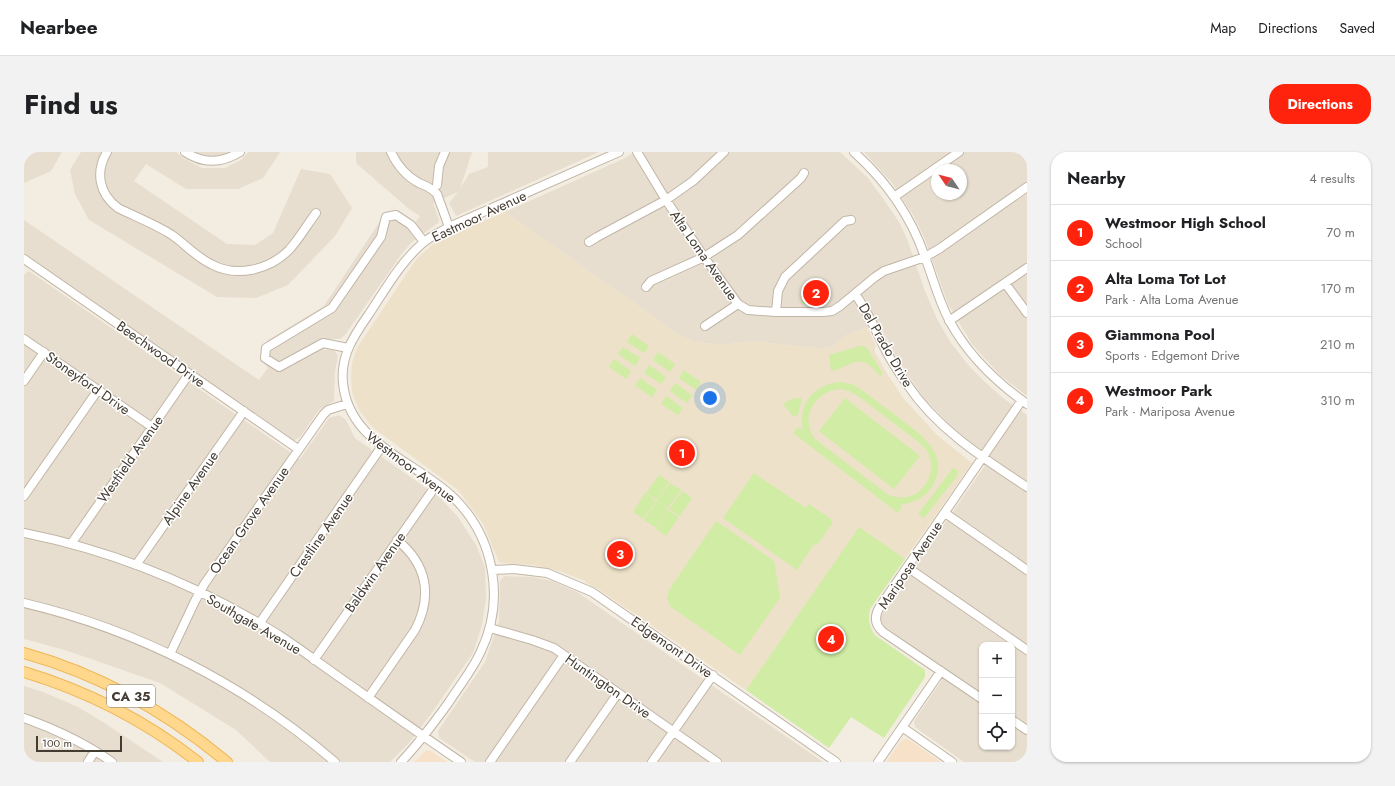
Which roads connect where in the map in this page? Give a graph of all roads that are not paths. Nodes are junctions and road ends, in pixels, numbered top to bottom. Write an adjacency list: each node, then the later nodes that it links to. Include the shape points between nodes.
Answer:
1 (107, 152): 17 (street, via 101,164 100,178 104,193 112,204 161,228 202,259 218,267 245,271 271,263 292,246)
2 (185, 152): 3 (street, via 198,159 216,161)
3 (240, 152)
4 (391, 152): 14 (street, via 406,174 416,182)
5 (445, 152): 14 (street, via 439,166)
6 (619, 152): 19 (street, Eastmoor Avenue)
7 (637, 152): 16 (street, Alta Loma Avenue)
8 (724, 152): 16 (street, via 693,181)
9 (854, 152): 15 (street, via 876,173)
10 (959, 152): 11 (street)
11 (950, 155): 15 (street)
12 (804, 173): 22 (street, via 738,235)
13 (1027, 187): 23 (street, Alta Loma Avenue)
14 (435, 188): 19 (street)
15 (894, 197): 23 (street, via 913,226)
16 (666, 200): 21 (street); 22 (street, Alta Loma Avenue)
17 (316, 213)
18 (851, 220): 30 (street, via 845,222 785,277 778,291)
19 (449, 227): 20 (street, Eastmoor Avenue)
20 (424, 242): 35 (street, Eastmoor Avenue, via 400,268 356,332); 35 (street, via 411,225 396,215 386,218 381,237 332,308 266,348 265,358 279,367 323,343)
21 (589, 242)
22 (704, 257): 27 (street, via 651,281); 29 (street, Alta Loma Avenue)
23 (925, 257): 28 (street, Alta Loma Avenue, via 884,271); 32 (street)
24 (25, 262): 37 (street, Beechwood Drive)
25 (1027, 268): 26 (street)
26 (1005, 283): 31 (street); 32 (street)
27 (646, 287)
28 (855, 294): 30 (street, Alta Loma Avenue, via 832,311); 46 (street, Del Prado Drive, via 908,386 941,425)
29 (738, 304): 30 (street, Alta Loma Avenue, via 748,310); 33 (street)
30 (776, 312)
31 (1027, 313)
32 (950, 321): 40 (street, via 981,365)
33 (705, 326)
34 (24, 338): 36 (street, Stoneyford Drive)
35 (348, 348): 41 (street, Eastmoor Avenue, via 342,377)
36 (44, 352): 38 (street); 39 (street, Stoneyford Drive)
37 (190, 374): 42 (street, Beechwood Drive); 43 (street, Westfield Avenue)
38 (24, 381)
39 (98, 390): 43 (street, Stoneyford Drive); 49 (street)
40 (1025, 402): 46 (street, Mariposa Avenue)
41 (347, 404): 44 (street, Westmoor Avenue, via 361,428); 45 (street, Ocean Grove Avenue, via 325,412)
42 (244, 411): 45 (street, Beechwood Drive); 54 (street, Alpine Avenue)
43 (152, 427): 53 (street, Westfield Avenue)
44 (382, 446): 47 (street, Westmoor Avenue); 60 (street, Crestline Avenue)
45 (298, 449): 58 (street, Ocean Grove Avenue)
46 (983, 458): 48 (street, Del Prado Drive); 50 (street, Mariposa Avenue)
47 (437, 484): 52 (street, Baldwin Avenue); 56 (street, Westmoor Avenue, via 456,500 473,521)
48 (1027, 488)
49 (24, 496)
50 (945, 513): 55 (street, Mariposa Avenue); 57 (street)
51 (24, 533): 53 (street, Southgate Avenue)
52 (397, 540): 66 (street, Baldwin Avenue); 72 (street, via 411,552 421,571 426,593 424,606 415,630)
53 (71, 544): 54 (street, Southgate Avenue)
54 (136, 566): 58 (street, Southgate Avenue)
55 (908, 568): 62 (street); 67 (street, Mariposa Avenue, via 879,608 876,622 883,632)
56 (492, 570): 61 (street, Westmoor Avenue, via 494,600); 69 (street, Edgemont Drive, via 514,569 547,574 592,592)
57 (1027, 570)
58 (200, 592): 60 (street, Southgate Avenue); 64 (street, Ocean Grove Avenue)
59 (24, 603): 64 (street, via 102,626)
60 (259, 624): 66 (street, Southgate Avenue)
61 (490, 628): 65 (street, Huntington Drive, via 543,643); 78 (street, Westmoor Avenue, via 476,661)
62 (1027, 650)
63 (24, 653): 83 (main road, CA 35, via 67,667 126,693 181,726)
64 (170, 654): 84 (street, via 215,677 255,702)
65 (564, 655): 70 (street, Huntington Drive); 87 (street)
66 (314, 660): 72 (street, Southgate Avenue)
67 (941, 671): 71 (street, Mariposa Avenue); 75 (street)
68 (24, 672): 82 (main road, CA 35, via 75,690 110,706)
69 (713, 675): 77 (street); 91 (street, Edgemont Drive)
70 (618, 693): 77 (street, Huntington Drive); 88 (street)
71 (979, 697)
72 (368, 698): 78 (street, Southgate Avenue)
73 (24, 718): 79 (street, via 60,732)
74 (1015, 722): 76 (street)
75 (902, 727): 92 (street); 93 (street)
76 (1027, 730)
77 (673, 731): 89 (street); 90 (street, Huntington Drive)
78 (424, 737): 85 (street, Westmoor Avenue); 86 (street, Southgate Avenue)
79 (95, 751): 80 (street); 81 (street)
80 (88, 762)
81 (112, 762)
82 (198, 762)
83 (227, 762)
84 (335, 762)
85 (401, 762)
86 (460, 762)
87 (490, 762)
88 (570, 762)
89 (652, 762)
90 (717, 762)
91 (836, 762)
92 (878, 762)
93 (952, 762)

